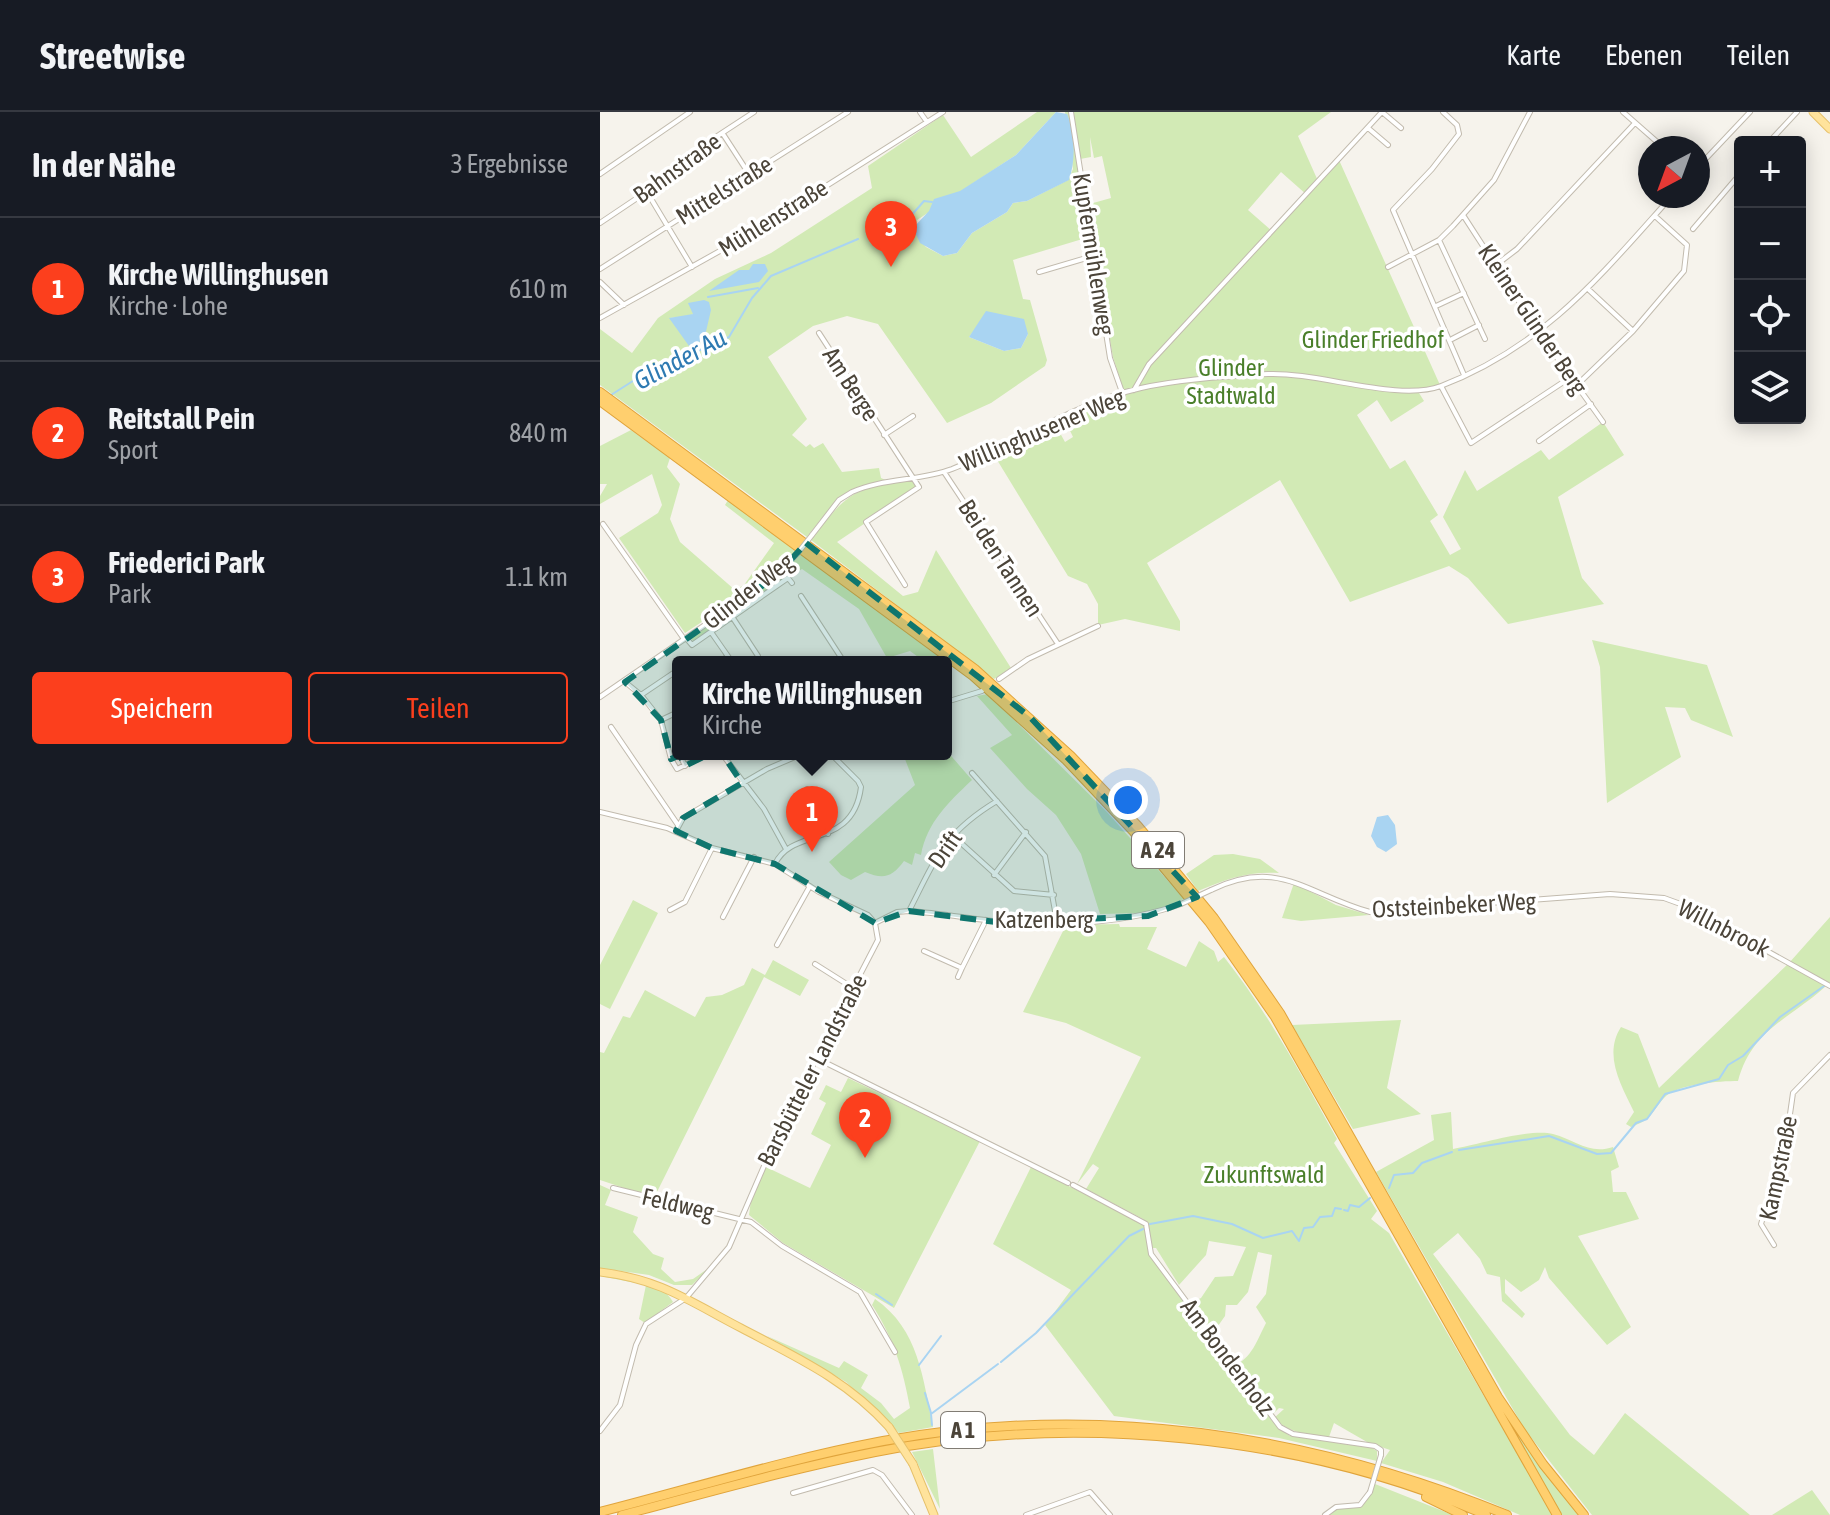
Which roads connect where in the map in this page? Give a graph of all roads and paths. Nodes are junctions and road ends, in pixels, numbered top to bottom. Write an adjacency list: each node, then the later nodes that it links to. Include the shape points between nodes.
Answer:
1 (690, 112): 24 (street)
2 (754, 112): 19 (street, Bahnstraße)
3 (848, 112): 25 (street, Mittelstraße)
4 (920, 112): 14 (street)
5 (943, 112): 14 (street, Mühlenstraße)
6 (1071, 112): 36 (street, Kupfermühlenweg)
7 (1382, 112): 17 (street, Willinghusener Weg); 18 (street, Willinghusener Weg)
8 (1443, 112): 35 (street, via 1459,134 1393,210)
9 (1530, 112): 29 (street, via 1494,180)
10 (1623, 112): 15 (street)
11 (1749, 112): 23 (street)
12 (1797, 112): 21 (street)
13 (1813, 112): 16 (main road)
14 (927, 122): 38 (street, Mühlenstraße)
15 (1635, 123): 20 (street); 37 (street)
16 (1829, 125)
17 (1368, 128): 22 (street); 58 (street, Willinghusener Weg, via 1149,364)
18 (1401, 128)
19 (723, 134): 25 (street); 27 (street, Bahnstraße)
20 (1650, 136)
21 (1775, 136)
22 (1388, 145)
23 (1710, 154)
24 (602, 173)
25 (749, 174): 32 (street, Mittelstraße)
26 (1734, 181): 33 (street)
27 (647, 192): 31 (street, Bahnstraße); 32 (street)
28 (1661, 208): 30 (street)
29 (1463, 215): 34 (street); 37 (street, Kleiner Glinder Berg)
30 (1654, 216): 43 (street); 49 (street, via 1687,245 1688,254 1684,271)
31 (600, 223)
32 (668, 224): 38 (street); 40 (street, Mittelstraße)
33 (1693, 229)
34 (1439, 240): 35 (street); 44 (street)
35 (1413, 252): 39 (street); 46 (street)
36 (1093, 256): 41 (street); 60 (street, Kupfermühlenweg, via 1110,358)
37 (1496, 265): 51 (street, Kleiner Glinder Berg)
38 (692, 267): 45 (street, Mühlenstraße)
39 (1388, 267)
40 (600, 269)
41 (1039, 272)
42 (600, 282): 45 (street)
43 (1588, 289): 49 (street); 51 (street)
44 (1464, 293): 46 (street); 48 (street)
45 (624, 305): 47 (street, Mühlenstraße)
46 (1436, 306): 53 (street)
47 (600, 318)
48 (1479, 325): 52 (street); 53 (street)
49 (1633, 331): 56 (street)
50 (819, 333): 65 (street, Am Berge)
51 (1540, 334): 54 (street); 55 (street, Kleiner Glinder Berg)
52 (1485, 339)
53 (1450, 340): 54 (street)
54 (1464, 375): 57 (street)
55 (1571, 377): 56 (street, Kleiner Glinder Berg); 57 (street, via 1471,443)
56 (1577, 385): 62 (street, Kleiner Glinder Berg)
57 (1441, 386): 58 (street, via 1418,393 1310,375 1268,374)
58 (1134, 390): 60 (street, Willinghusener Weg)
59 (600, 392): 154 (highway, A 24, via 975,669 1138,826 1214,918 1280,1013 1498,1397)
60 (1123, 395): 67 (street, Willinghusener Weg)
61 (600, 401): 82 (highway, A 24)
62 (1591, 404): 64 (street, Kleiner Glinder Berg); 66 (street)
63 (913, 416): 65 (street, Am Berge)
64 (1603, 422)
65 (884, 435): 68 (street, Am Berge)
66 (1539, 441)
67 (944, 471): 68 (street, Willinghusener Weg); 78 (street, Bei den Tannen)
68 (914, 478): 70 (street, Willinghusener Weg, via 845,495); 72 (street, via 919,487 866,522)
69 (603, 524): 77 (street)
70 (812, 535): 77 (street, Glinder Weg, bridge, via 772,579)
71 (790, 580): 74 (street)
72 (905, 585)
73 (801, 596): 81 (street)
74 (733, 618): 76 (street); 80 (street)
75 (1098, 626): 78 (street)
76 (711, 632): 77 (street, via 692,645); 79 (street)
77 (685, 638): 86 (street, Glinder Weg)
78 (1058, 644): 85 (street)
79 (726, 656)
80 (758, 656)
81 (838, 656)
82 (946, 656)
83 (952, 661): 153 (highway, A 24, via 1046,741 1133,831 1209,922 1275,1017)
84 (672, 674): 88 (street)
85 (999, 679)
86 (625, 682): 88 (street); 89 (street, Glinder Weg)
87 (982, 691): 90 (street)
88 (641, 695): 92 (street)
89 (600, 697)
90 (952, 700)
91 (672, 715): 92 (street)
92 (661, 720): 94 (street)
93 (611, 727): 106 (street)
94 (671, 759): 100 (street, via 677,769)
95 (682, 760): 100 (street)
96 (695, 760): 100 (street)
97 (726, 760): 102 (street)
98 (790, 760): 102 (street)
99 (836, 760): 108 (street, via 861,787 850,814)
100 (685, 766)
101 (972, 773): 104 (street)
102 (742, 783): 106 (street, via 683,818); 111 (street)
103 (807, 789): 108 (street)
104 (997, 801): 107 (street); 109 (street, Drift)
105 (600, 812): 106 (street)
106 (677, 828): 110 (street)
107 (1026, 832): 114 (street); 118 (street, via 1045,856)
108 (828, 834): 111 (street)
109 (951, 834): 114 (street); 120 (street, Drift)
110 (712, 848): 112 (street); 119 (street, via 685,902)
111 (786, 849): 113 (street)
112 (754, 857): 113 (street); 121 (street)
113 (775, 864): 115 (street)
114 (994, 876): 118 (street, via 1014,891)
115 (810, 886): 124 (street); 125 (street)
116 (1211, 890): 117 (street, Oststeinbeker Weg, via 1257,874 1280,876 1370,912); 123 (street, Katzenberg, bridge, via 1148,916)
117 (1610, 894): 130 (street, Willnbrook, via 1664,898 1686,906)
118 (1054, 895): 123 (street)
119 (670, 910)
120 (909, 911): 122 (street, Katzenberg); 124 (street, Katzenberg)
121 (723, 917)
122 (986, 920): 123 (street, Katzenberg); 128 (street)
123 (1057, 922)
124 (875, 923): 131 (street, Barsbütteler Landstraße, via 878,940)
125 (777, 945)
126 (924, 951): 128 (street)
127 (815, 964): 131 (street)
128 (962, 968): 129 (street)
129 (958, 977)
130 (1830, 986)
131 (853, 988): 133 (street, Barsbütteler Landstraße)
132 (1830, 1055): 136 (street, Kampstraße, via 1793,1093 1786,1142 1761,1224)
133 (816, 1058): 135 (street, Barsbütteler Landstraße, via 757,1177); 149 (street, Am Bondenholz, bridge, via 1146,1224 1151,1254 1280,1427 1381,1450 1370,1492 1360,1505 1330,1509)
134 (613, 1188): 135 (street, Feldweg)
135 (743, 1219): 138 (street, Barsbütteler Landstraße, via 723,1257); 139 (street, via 860,1292)
136 (1774, 1245)
137 (600, 1272): 138 (main road, via 647,1280)
138 (686, 1298): 140 (street, Barsbütteler Landstraße, via 646,1324 620,1405); 146 (main road, bridge, via 852,1391 889,1427 913,1464)
139 (895, 1352)
140 (600, 1431)
141 (1384, 1480): 144 (highway, A 1, via 1228,1444 1047,1432 876,1452); 150 (highway); 151 (highway, A 1)
142 (793, 1493): 145 (street, via 873,1470)
143 (600, 1512): 152 (highway, A 1, via 883,1441 985,1428 1082,1424 1191,1431 1307,1450 1404,1475)
144 (622, 1515)
145 (912, 1515)
146 (934, 1515)
147 (1026, 1515): 148 (street, via 1090,1492)
148 (1110, 1515)
149 (1325, 1515)
150 (1463, 1515)
151 (1486, 1515)
152 (1506, 1515)
153 (1557, 1515)
154 (1584, 1515)

